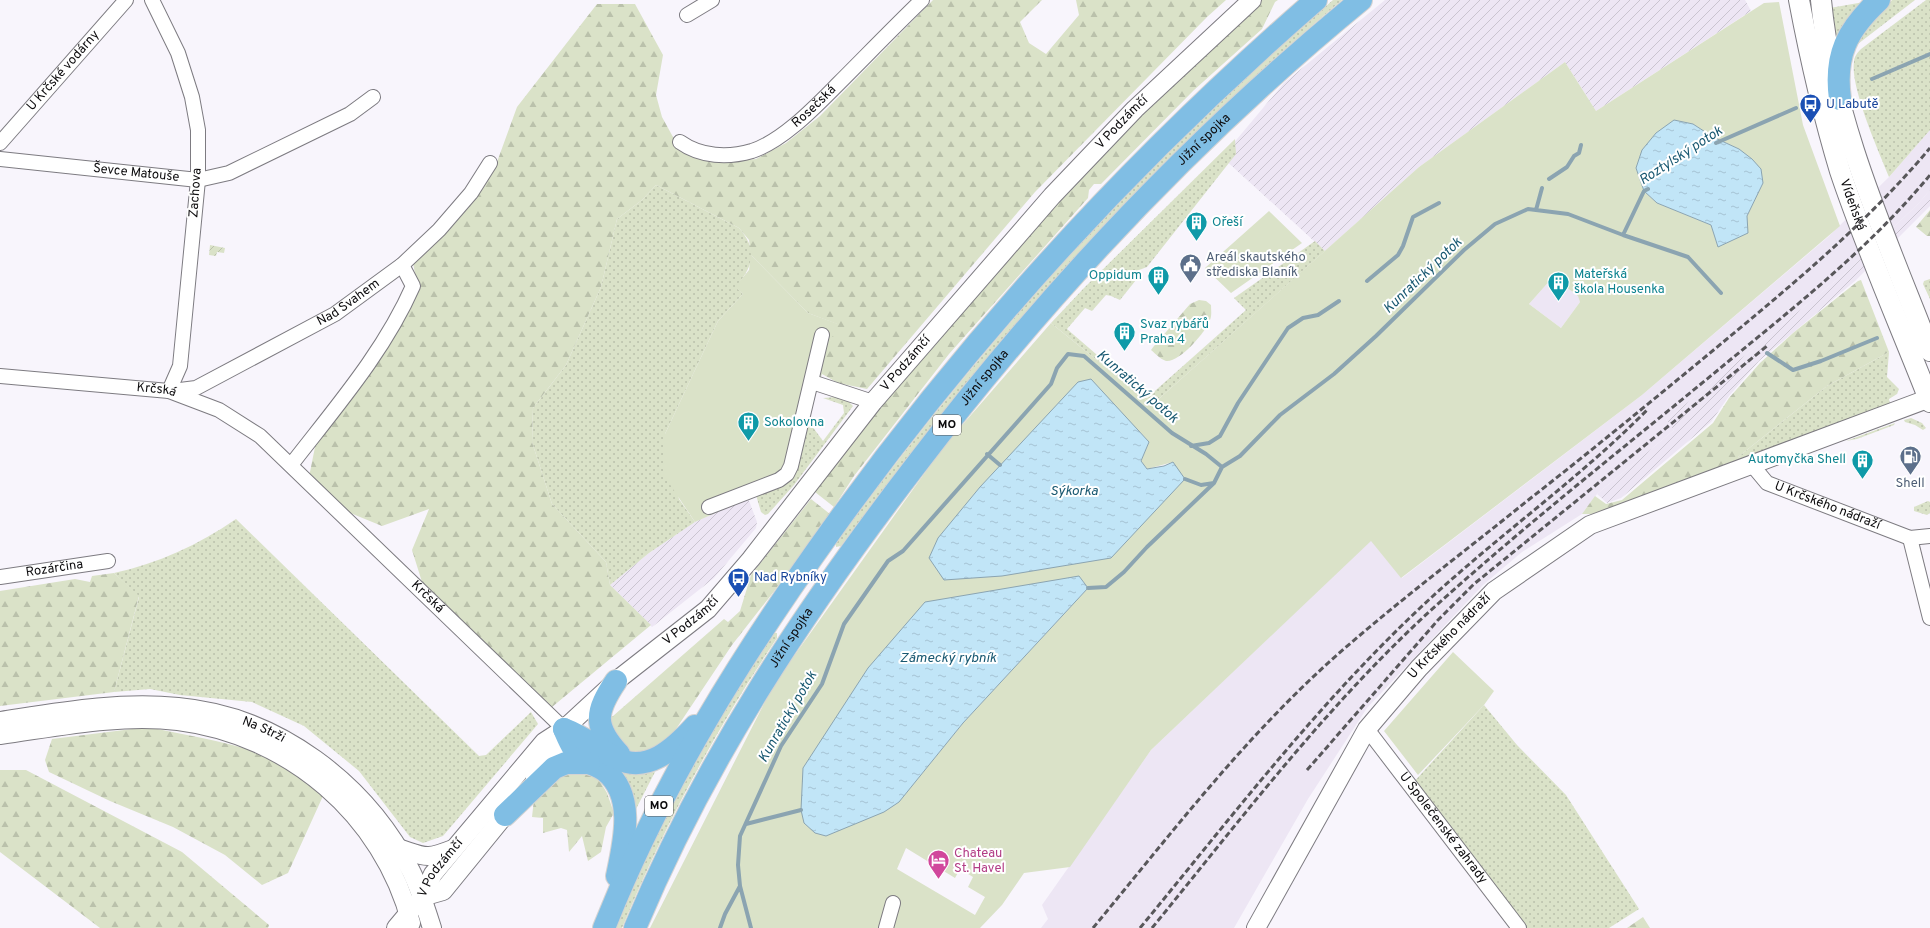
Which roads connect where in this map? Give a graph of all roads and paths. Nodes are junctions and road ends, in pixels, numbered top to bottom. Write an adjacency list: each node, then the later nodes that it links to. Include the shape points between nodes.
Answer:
1 (126, 0): 15 (street, U Krčské vodárny)
2 (152, 0): 18 (street, Zachova, via 178,53 192,97 198,130)
3 (712, 0): 11 (street)
4 (922, 0): 14 (street, Rosečská, via 810,112 783,134 753,151 722,156 692,151)
5 (1252, 0): 26 (street, V Podzámčí, via 1135,109 1052,196)
6 (1316, 0): 36 (highway, MO, via 1234,74 1137,168 1001,314 914,419 863,487 791,587)
7 (1361, 0): 52 (highway, Jižní spojka / MO, via 1258,90 1136,209 1044,309 936,438 857,542 754,694 685,818)
8 (1799, 0): 25 (main road, Vídeňská, via 1817,88 1841,171 1880,280)
9 (1822, 0): 13 (main road, Vídeňská, via 1824,29)
10 (1878, 0): 13 (highway, via 1855,24 1844,45 1839,74)
11 (687, 15)
12 (373, 97): 18 (street, Ševce Matouše, via 350,114 229,173)
13 (1840, 99): 21 (main road, Vídeňská, via 1861,171)
14 (680, 142)
15 (0, 143)
16 (0, 159): 18 (street, Ševce Matouše)
17 (490, 163): 19 (street, Nad Svahem, via 471,193 444,225)
18 (198, 180): 24 (street, Zachova, via 180,366)
19 (402, 265): 24 (street, Nad Svahem, via 335,314 196,388); 27 (street, via 413,286 401,315 359,376)
20 (822, 335): 23 (street)
21 (1930, 351)
22 (0, 376): 24 (street, Krčská)
23 (812, 382): 26 (street); 29 (street, via 787,474 779,480)
24 (169, 391): 27 (street, Krčská, via 219,410 260,436)
25 (1930, 400): 28 (street, U Krčského nádraží)
26 (873, 402): 35 (street, V Podzámčí, via 751,559 708,609)
27 (291, 465): 38 (street, Krčská)
28 (1752, 465): 31 (street, U Krčského nádraží, via 1768,483); 39 (street, U Krčského nádraží, via 1584,529 1494,591 1419,668)
29 (709, 507)
30 (1930, 536): 31 (street, U Krčského nádraží)
31 (1910, 538): 34 (street)
32 (108, 561): 33 (street, Rozárčina)
33 (0, 577)
34 (1930, 618)
35 (616, 681): 38 (street, V Podzámčí); 42 (highway, via 607,694 601,712 600,726 605,739 618,754)
36 (718, 699): 42 (highway, via 691,730 666,753 649,762); 49 (highway, MO, via 665,795)
37 (0, 721): 44 (street, Na Strži, via 92,708 139,705 179,707 244,722 314,757 368,808)
38 (564, 729): 41 (highway, via 574,750); 42 (highway, via 577,734 615,758); 43 (street, V Podzámčí, via 558,748); 45 (street, V Podzámčí, via 544,742)
39 (1367, 729): 54 (street, U Krčského nádraží); 55 (street, U Společenské zahrady)
40 (0, 735): 48 (street, Na Strži, via 94,722 141,719 178,721 210,727 261,745 304,768 357,817 383,855)
41 (589, 763): 43 (highway, via 566,763 554,768); 49 (highway, via 602,768 611,777 619,788 624,807 622,854)
42 (633, 764)
43 (505, 815): 46 (street, V Podzámčí, via 443,890)
44 (398, 848): 45 (street, via 423,857); 46 (street, Na Strži)
45 (453, 850): 46 (street, V Podzámčí, via 430,878)
46 (422, 898): 48 (street); 51 (street, Na Strži)
47 (893, 903): 53 (street)
48 (410, 921): 50 (street)
49 (606, 922)
50 (396, 928)
51 (432, 928)
52 (635, 928)
53 (886, 928)
54 (1256, 928)
55 (1519, 928)

